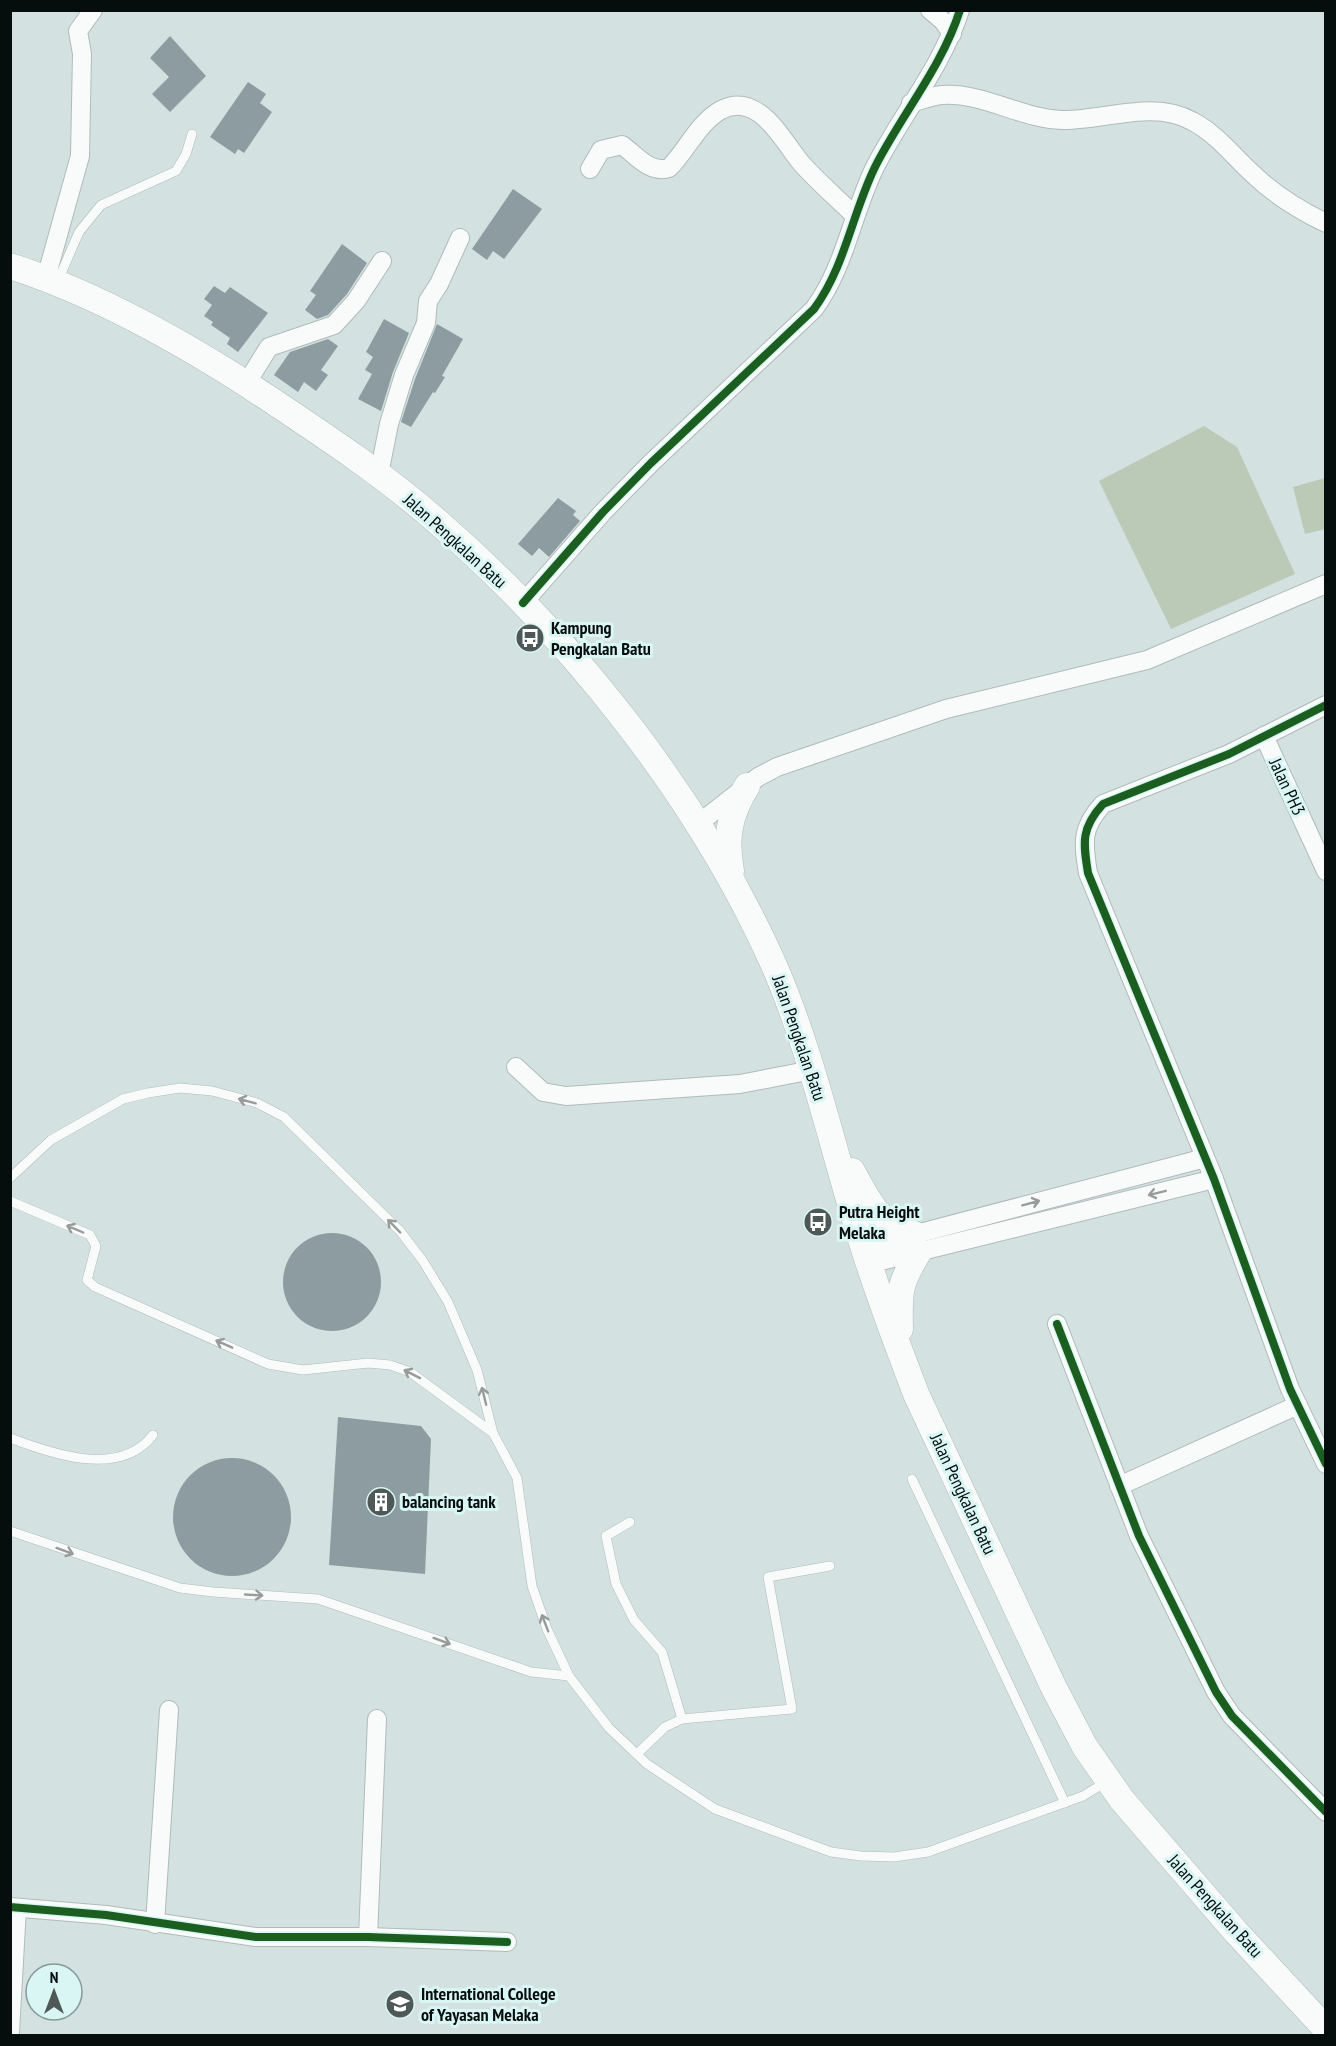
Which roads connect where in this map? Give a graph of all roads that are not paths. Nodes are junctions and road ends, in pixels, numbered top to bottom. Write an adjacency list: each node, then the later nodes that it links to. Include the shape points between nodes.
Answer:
1 (93, 10): 13 (street, via 78,31 82,54 80,156)
2 (930, 10): 4 (street)
3 (960, 10): 4 (street)
4 (952, 34): 5 (street)
5 (911, 103): 8 (street, via 874,168); 9 (street, via 941,95 960,95 1026,116 1062,120 1136,112 1167,113 1191,120 1294,208)
6 (192, 134): 13 (lane, via 176,171 101,205 79,232)
7 (590, 170): 8 (street, via 601,150 622,145 651,168 669,168 712,116 724,109 747,108 772,125 801,163)
8 (855, 216): 17 (street, via 829,290 814,309 651,463)
9 (1326, 223)
10 (460, 238): 15 (street, via 428,301 426,323 404,375)
11 (382, 261): 14 (street, via 356,301 334,325 269,347)
12 (10, 266): 13 (main road, Jalan Pengkalan Batu)
13 (52, 280): 14 (main road, Jalan Pengkalan Batu, via 192,351)
14 (246, 384): 15 (main road, Jalan Pengkalan Batu)
15 (379, 474): 17 (main road, Jalan Pengkalan Batu, via 438,522)
16 (1326, 584): 20 (street, via 1147,660 946,709 777,767)
17 (523, 603): 21 (main road, Jalan Pengkalan Batu, via 597,685)
18 (1326, 705): 19 (street)
19 (1264, 736): 22 (street, Jalan PH3); 27 (street, via 1103,804 1090,819 1085,833 1088,873)
20 (747, 786): 21 (street); 23 (main road, via 736,804 728,831 729,857)
21 (698, 824): 23 (main road, Jalan Pengkalan Batu)
22 (1326, 871)
23 (738, 894): 25 (main road, Jalan Pengkalan Batu, via 772,962)
24 (516, 1067): 25 (street, via 543,1092 566,1096 731,1085)
25 (812, 1070): 26 (main road, Jalan Pengkalan Batu)
26 (830, 1131): 34 (main road, via 875,1212); 36 (main road, Jalan Pengkalan Batu)
27 (1205, 1158): 29 (street); 31 (street, one-way to 27)
28 (10, 1178): 40 (lane, one-way to 28, via 466,1340 423,1261 400,1231 284,1117 257,1103 212,1091 180,1088 148,1093 123,1099 51,1140)
29 (1214, 1179): 33 (street, one-way to 33); 39 (street)
30 (10, 1201): 40 (lane, one-way to 30, via 410,1372 368,1363 303,1370 268,1364 95,1287 87,1280 96,1246 90,1235)
31 (1006, 1210): 32 (street); 33 (street)
32 (955, 1223): 34 (street); 35 (street)
33 (1011, 1230): 35 (street)
34 (916, 1243): 35 (street); 36 (street); 38 (main road, via 898,1293)
35 (960, 1243)
36 (866, 1256): 38 (main road, Jalan Pengkalan Batu)
37 (1057, 1324): 45 (street)
38 (902, 1355): 54 (main road, Jalan Pengkalan Batu, via 1054,1688)
39 (1298, 1406): 43 (street); 45 (street)
40 (493, 1433): 49 (lane, one-way to 40, via 532,1586 517,1478)
41 (153, 1435): 42 (lane, via 144,1447 100,1459 74,1459)
42 (10, 1438)
43 (1326, 1464)
44 (912, 1479): 55 (lane)
45 (1119, 1486): 56 (street, via 1175,1615 1216,1692 1232,1716)
46 (630, 1522): 52 (lane, via 606,1536 616,1584 634,1620 662,1652)
47 (10, 1531): 49 (lane, one-way to 49, via 180,1588 318,1599 531,1672)
48 (830, 1566): 52 (lane, via 768,1577 792,1709)
49 (569, 1676): 53 (lane, via 609,1728)
50 (169, 1710): 58 (street)
51 (377, 1719): 59 (street)
52 (682, 1719): 53 (lane, via 665,1727)
53 (637, 1754): 55 (lane, via 675,1785 715,1809 831,1852 861,1856 928,1852)
54 (1108, 1781): 55 (lane); 61 (main road, Jalan Pengkalan Batu, via 1228,1923)
55 (1065, 1803)
56 (1326, 1812)
57 (14, 1908): 58 (street, via 106,1915); 62 (street)
58 (155, 1924): 59 (street, via 256,1937)
59 (368, 1937): 60 (street)
60 (507, 1942)
61 (1326, 2029)
62 (10, 2032)

